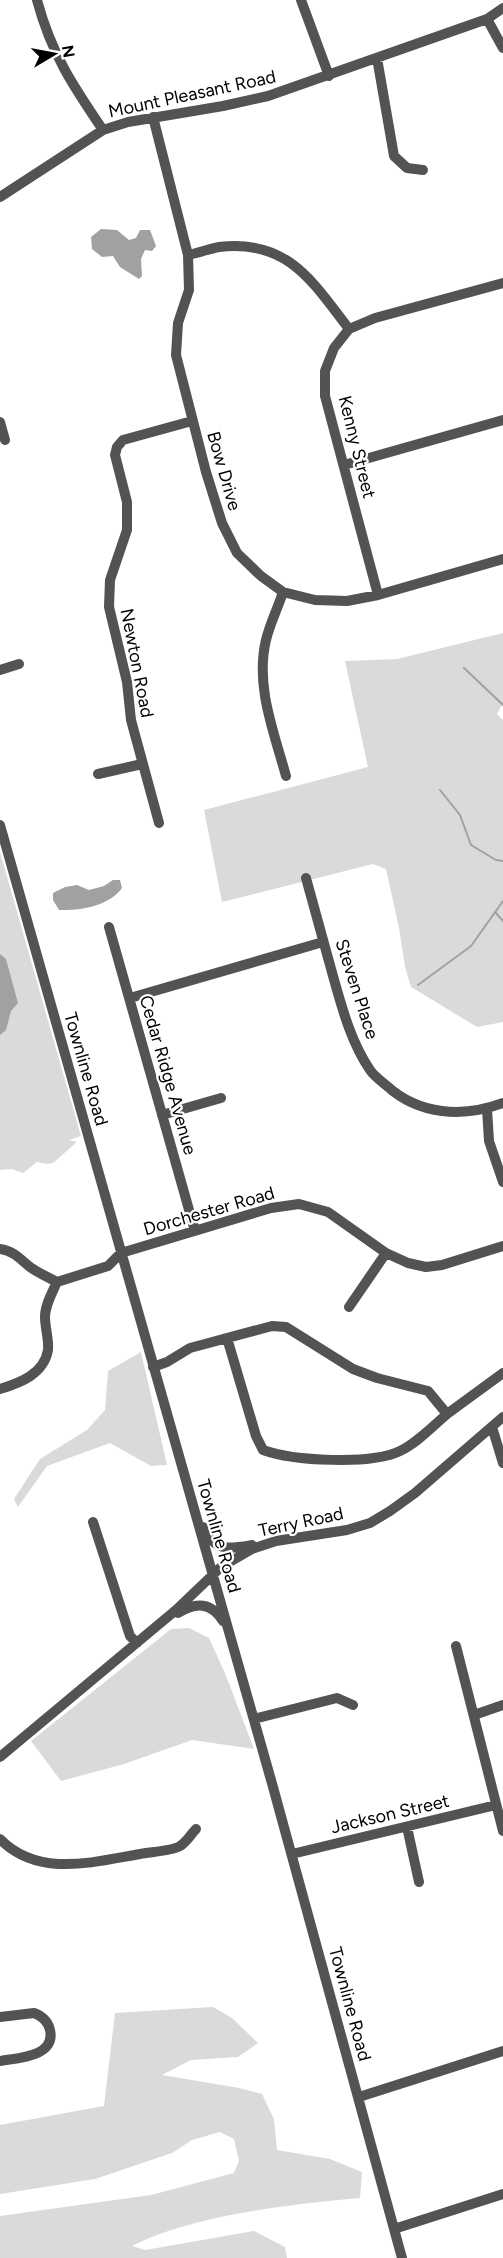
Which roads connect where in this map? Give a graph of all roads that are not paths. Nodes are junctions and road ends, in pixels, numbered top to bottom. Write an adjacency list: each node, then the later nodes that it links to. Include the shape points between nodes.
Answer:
1 (37, 0): 9 (street, via 54,51)
2 (301, 0): 7 (street)
3 (503, 8): 4 (street, Mount Pleasant Road)
4 (486, 19): 5 (street); 6 (street, Mount Pleasant Road)
5 (503, 48)
6 (377, 58): 7 (street, Mount Pleasant Road); 10 (street, via 394,156 407,168)
7 (328, 76): 8 (street, Mount Pleasant Road, via 268,96)
8 (153, 117): 9 (street, Mount Pleasant Road); 12 (street, Bow Drive)
9 (103, 130): 11 (street, Mount Pleasant Road)
10 (423, 170)
11 (0, 197)
12 (188, 255): 14 (street, via 219,248 271,251 294,264); 16 (street, Bow Drive, via 189,290 178,323 176,355)
13 (503, 283): 14 (street, via 375,318)
14 (349, 329): 19 (street, Kenny Street, via 334,348 325,371 325,396)
15 (503, 420): 19 (street)
16 (192, 421): 21 (street, Bow Drive, via 222,523 237,553); 25 (street, Newton Road, via 123,440 115,455 127,502 127,530 110,580 109,608)
17 (0, 422): 18 (street)
18 (5, 440)
19 (344, 465): 22 (street, Kenny Street)
20 (503, 559): 22 (street, Bow Drive)
21 (284, 592): 22 (street, Bow Drive, via 315,600 347,601); 27 (street, via 266,639 262,676)
22 (378, 595)
23 (19, 664): 24 (street)
24 (0, 670)
25 (142, 764): 26 (street); 28 (street, Newton Road)
26 (98, 774)
27 (286, 776)
28 (159, 823)
29 (0, 825): 42 (street, Townline Road)
30 (306, 878): 32 (street, Steven Place)
31 (109, 927): 33 (street, Cedar Ridge Avenue)
32 (323, 942): 33 (street); 36 (street, Steven Place, via 353,1040 371,1072 397,1095 424,1108 445,1112)
33 (130, 998): 37 (street, Cedar Ridge Avenue)
34 (221, 1098): 37 (street)
35 (503, 1104): 36 (street, Steven Place)
36 (487, 1109): 38 (street, via 489,1141)
37 (162, 1115): 39 (street, Cedar Ridge Avenue)
38 (503, 1182)
39 (195, 1231): 42 (street, Dorchester Road); 43 (street, Dorchester Road, via 299,1204 328,1212)
40 (503, 1246): 43 (street, Dorchester Road, via 434,1266 408,1263)
41 (0, 1249): 44 (street, via 20,1256 30,1267)
42 (122, 1253): 44 (street, Dorchester Road, via 108,1266); 47 (street, Townline Road)
43 (386, 1253): 45 (street)
44 (57, 1282): 49 (street, via 46,1309 48,1350 42,1364 33,1375)
45 (349, 1307)
46 (227, 1338): 47 (street, via 190,1348); 50 (street, via 272,1326 286,1327 353,1369 428,1391); 50 (street, via 256,1436 263,1450 280,1456 382,1457 401,1451)
47 (153, 1366): 54 (street, Townline Road)
48 (503, 1373): 50 (street)
49 (0, 1389)
50 (447, 1414)
51 (503, 1417): 52 (street, Terry Road)
52 (492, 1427): 53 (street); 56 (street, Terry Road, via 415,1493 370,1522 347,1530)
53 (503, 1463)
54 (189, 1493): 56 (street, via 207,1536 215,1544 230,1548); 57 (street, Townline Road)
55 (93, 1522): 60 (street, via 130,1636)
56 (276, 1541): 57 (street, Terry Road, via 235,1557)
57 (212, 1574): 58 (street, Terry Road); 59 (street, Townline Road)
58 (157, 1626): 59 (street, via 186,1608 201,1605 217,1612); 60 (street, Terry Road)
59 (228, 1630): 65 (street, Townline Road)
60 (137, 1643): 66 (street, Terry Road)
61 (456, 1646): 64 (street)
62 (353, 1705): 65 (street, via 337,1698)
63 (503, 1705): 64 (street)
64 (474, 1715): 67 (street)
65 (254, 1719): 72 (street, Townline Road)
66 (0, 1757)
67 (496, 1805): 68 (street, Jackson Street); 70 (street)
68 (407, 1827): 72 (street, Jackson Street); 73 (street)
69 (196, 1829): 71 (street, via 180,1846 82,1864 42,1863 23,1857)
70 (503, 1831)
71 (0, 1839)
72 (292, 1854): 77 (street, Townline Road)
73 (419, 1882)
74 (0, 2017): 76 (street, via 34,2013 46,2021 50,2035 40,2052)
75 (503, 2051): 77 (street)
76 (0, 2061)
77 (359, 2097): 79 (street, Townline Road)
78 (503, 2194): 79 (street)
79 (394, 2229): 80 (street, Townline Road)
80 (402, 2258)

